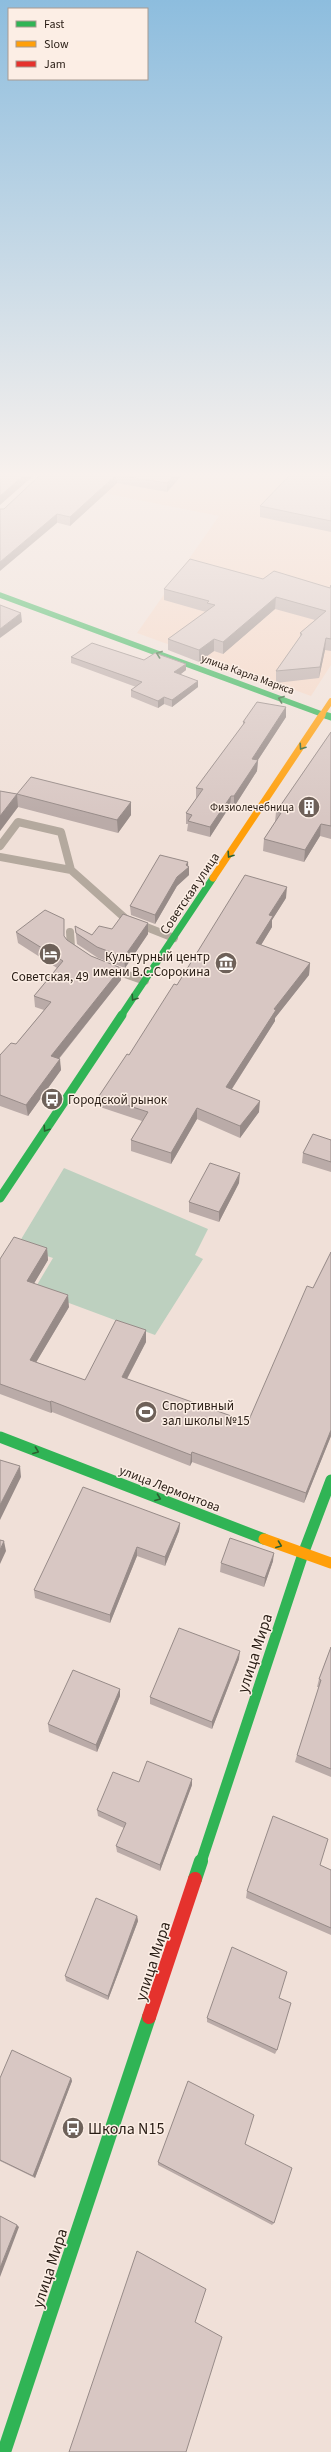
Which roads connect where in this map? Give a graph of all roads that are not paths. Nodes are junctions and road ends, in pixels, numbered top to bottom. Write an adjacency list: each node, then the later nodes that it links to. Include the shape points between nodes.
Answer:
1 (0, 595): 3 (main road, улица Карла Маркса, one-way to 1)
2 (331, 701): 3 (main road, Советская улица)
3 (327, 716): 8 (main road, Советская улица, one-way to 8)
4 (0, 846): 6 (lane, via 18,822 60,832)
5 (0, 857): 6 (lane)
6 (71, 870): 8 (lane, via 126,919)
7 (70, 932): 9 (lane, via 71,947)
8 (174, 938): 11 (main road, Советская улица)
9 (89, 959)
10 (102, 965): 11 (lane)
11 (145, 980): 12 (main road, Советская улица, one-way to 12)
12 (0, 1198)
13 (0, 1436): 15 (main road, улица Лермонтова, one-way to 15)
14 (331, 1480): 15 (main road, улица Мира)
15 (303, 1554): 16 (main road, улица Лермонтова); 17 (main road, улица Мира)
16 (331, 1563)
17 (4, 2452)

